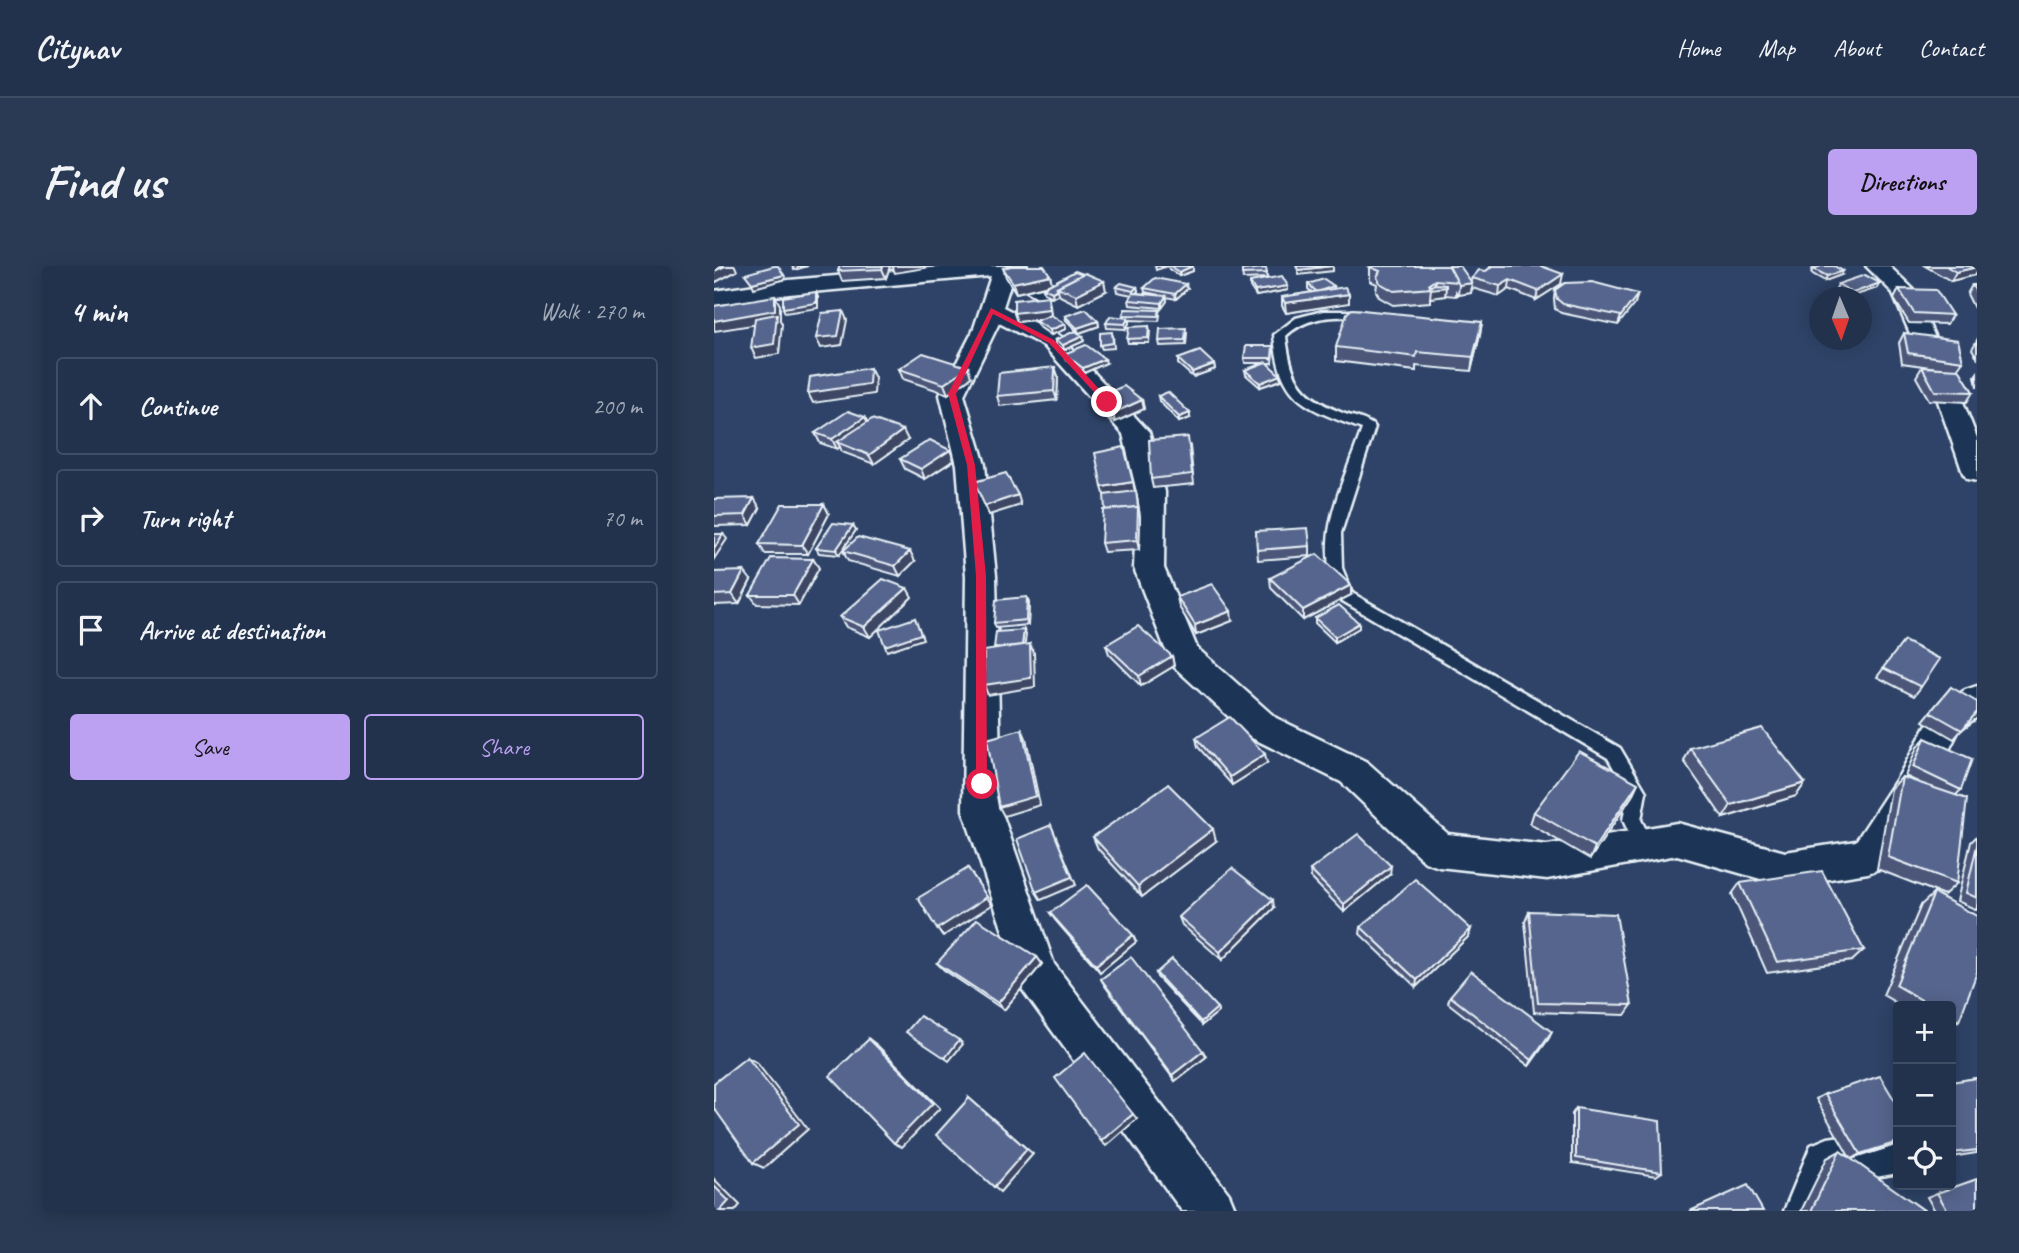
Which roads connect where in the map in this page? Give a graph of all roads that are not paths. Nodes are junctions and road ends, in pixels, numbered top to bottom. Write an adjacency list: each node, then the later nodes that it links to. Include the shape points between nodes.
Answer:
1 (1877, 266): 9 (street, via 1902,289)
2 (1008, 267): 3 (street); 4 (street); 7 (street)
3 (869, 279): 5 (street); 6 (street, via 819,293)
4 (1043, 293)
5 (714, 298)
6 (714, 310)
7 (991, 310): 11 (street, via 1052,341 1136,432 1151,492 1149,568 1183,655 1264,729 1354,772 1439,850 1547,862); 13 (street, via 952,394 971,465 981,576 982,810 1037,975)
8 (1391, 317): 11 (lane, via 1314,316 1289,325 1280,335 1284,376 1298,394 1369,426 1334,533 1334,568 1346,596 1614,753 1637,792 1632,820)
9 (1977, 473)
10 (1977, 699): 11 (street, via 1946,721 1868,856 1785,869 1677,839)
11 (1644, 845)
12 (1893, 1151): 14 (street, via 1828,1162)
13 (1212, 1211)
14 (1808, 1211)

